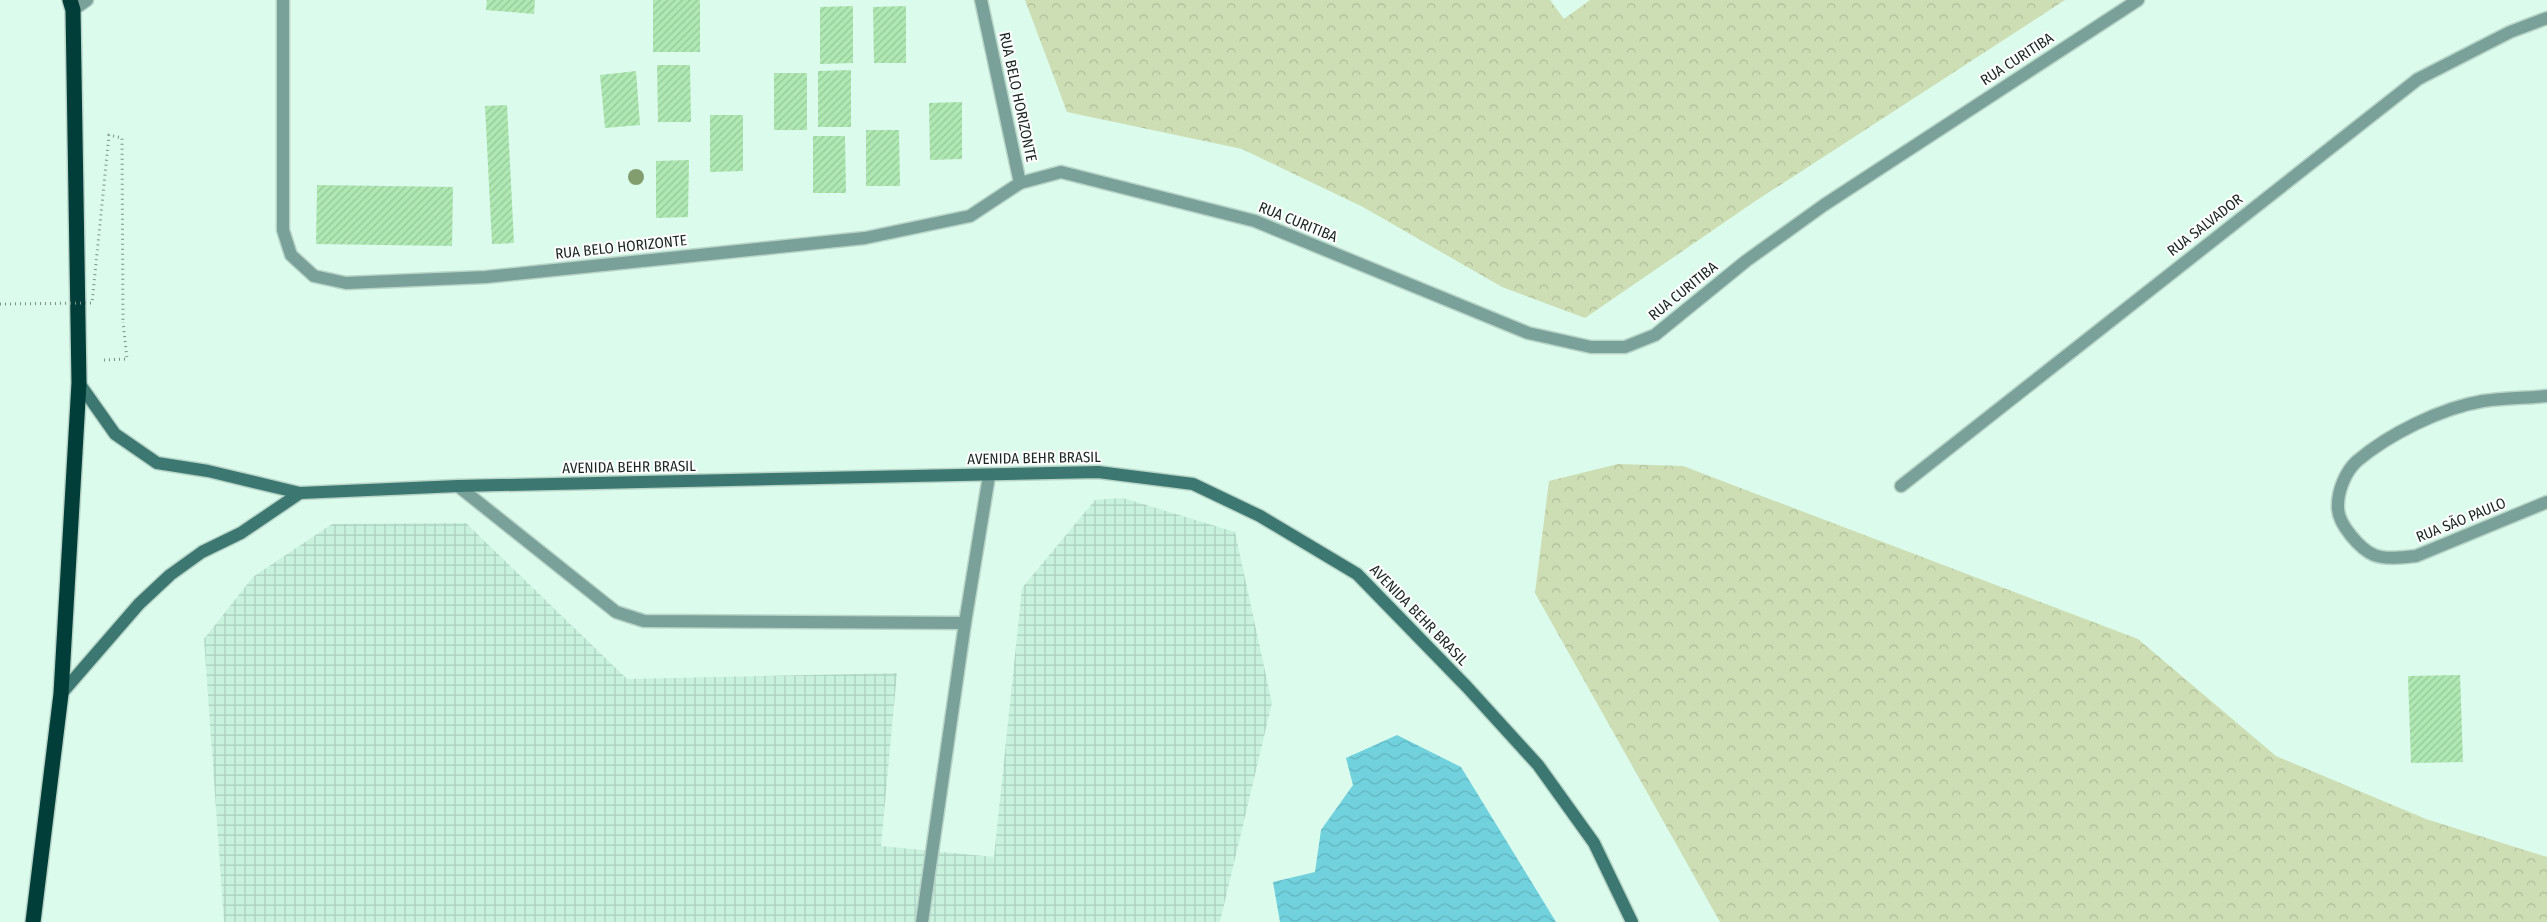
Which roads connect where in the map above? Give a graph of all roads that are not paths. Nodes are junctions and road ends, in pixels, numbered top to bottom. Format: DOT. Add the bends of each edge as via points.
graph roads {
  1 [pos="87,0"];
  2 [pos="283,0"];
  3 [pos="982,0"];
  4 [pos="2138,0"];
  5 [pos="71,5"];
  6 [pos="2547,18"];
  7 [pos="1020,184"];
  8 [pos="79,383"];
  9 [pos="2547,396"];
  10 [pos="989,476"];
  11 [pos="458,486"];
  12 [pos="1901,486"];
  13 [pos="300,493"];
  14 [pos="2547,502"];
  15 [pos="964,623"];
  16 [pos="61,694"];
  17 [pos="33,922"];
  18 [pos="922,922"];
  19 [pos="1632,922"];
  1 -- 5 [label="street"];
  2 -- 7 [label="street, RUA BELO HORIZONTE" via="283,230 291,255 314,276 346,283 486,277 865,238 970,216"];
  3 -- 7 [label="street, RUA BELO HORIZONTE"];
  4 -- 7 [label="street, RUA CURITIBA" via="1824,205 1746,260 1655,335 1625,347 1591,346 1528,333 1255,221 1061,172"];
  5 -- 8 [label="highway"];
  6 -- 12 [label="street, RUA SALVADOR" via="2510,32 2418,79"];
  8 -- 13 [label="street, AVENIDA BEHR BRASIL" via="115,434 157,463 208,471"];
  8 -- 16 [label="highway"];
  9 -- 14 [label="street, RUA SÃO PAULO" via="2483,401 2454,408 2384,441 2356,463 2343,480 2338,510 2352,539 2374,555 2395,558 2416,556"];
  10 -- 11 [label="street, AVENIDA BEHR BRASIL"];
  10 -- 15 [label="street"];
  10 -- 19 [label="street, AVENIDA BEHR BRASIL" via="1098,472 1193,484 1260,516 1357,574 1538,765 1594,844"];
  11 -- 13 [label="street, AVENIDA BEHR BRASIL"];
  11 -- 15 [label="street" via="616,612 644,621"];
  13 -- 16 [label="street" via="170,575 139,604"];
  15 -- 18 [label="street"];
  16 -- 17 [label="highway"];
}
